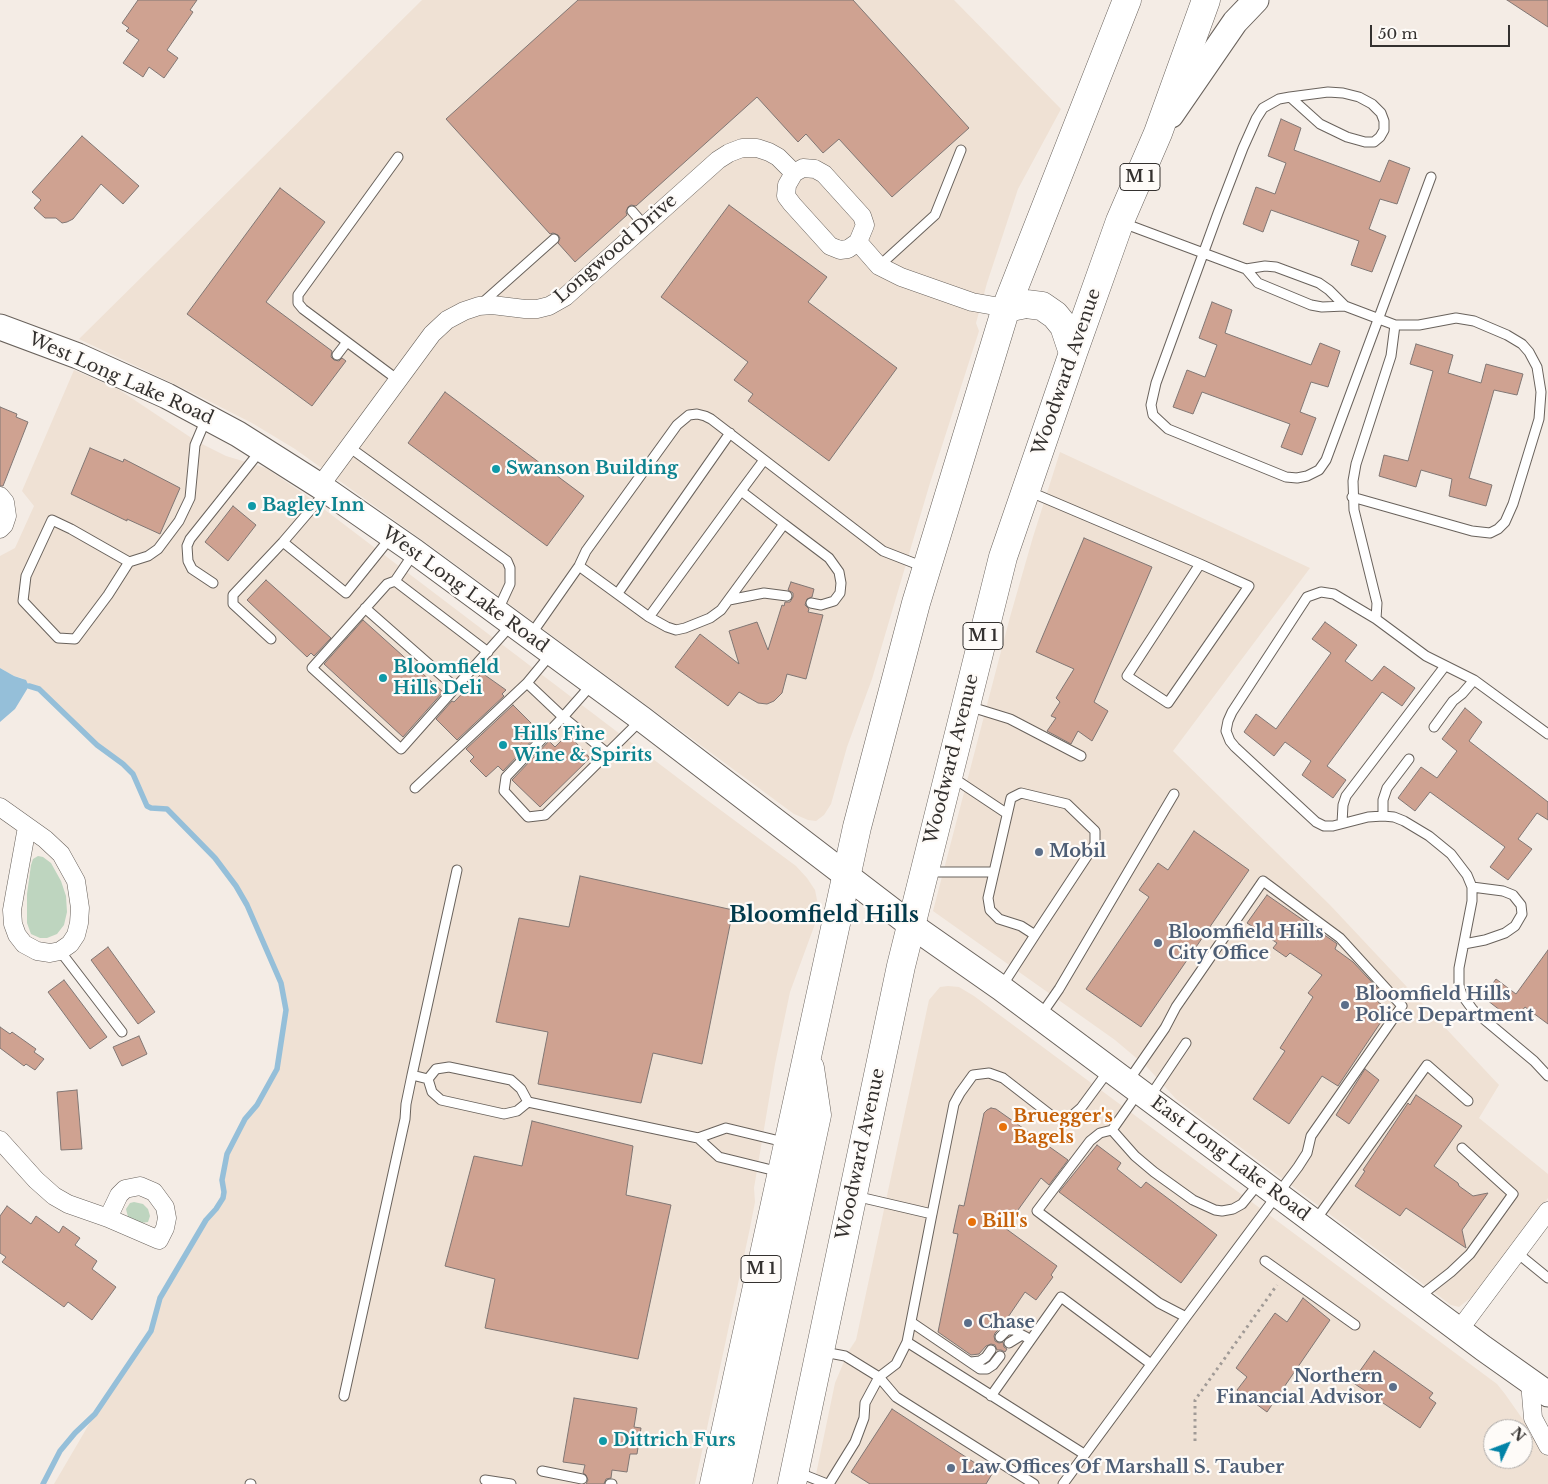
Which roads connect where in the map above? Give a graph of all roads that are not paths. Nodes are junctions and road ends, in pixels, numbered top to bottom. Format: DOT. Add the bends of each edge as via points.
graph roads {
  1 [pos="1128,0"];
  2 [pos="1206,0"];
  3 [pos="1256,0"];
  4 [pos="1290,97"];
  5 [pos="1158,133"];
  6 [pos="961,150"];
  7 [pos="398,157"];
  8 [pos="794,173"];
  9 [pos="1431,177"];
  10 [pos="632,211"];
  11 [pos="1120,222"];
  12 [pos="645,226"];
  13 [pos="554,239"];
  14 [pos="858,242"];
  15 [pos="1203,253"];
  16 [pos="879,266"];
  17 [pos="1246,269"];
  18 [pos="479,306"];
  19 [pos="1345,306"];
  20 [pos="1006,308"];
  21 [pos="1379,318"];
  22 [pos="1395,325"];
  23 [pos="0,327"];
  24 [pos="347,342"];
  25 [pos="1073,353"];
  26 [pos="337,355"];
  27 [pos="398,380"];
  28 [pos="206,416"];
  29 [pos="730,433"];
  30 [pos="349,447"];
  31 [pos="262,448"];
  32 [pos="764,460"];
  33 [pos="324,488"];
  34 [pos="1026,490"];
  35 [pos="741,491"];
  36 [pos="0,496"];
  37 [pos="1352,497"];
  38 [pos="784,524"];
  39 [pos="0,529"];
  40 [pos="392,536"];
  41 [pos="283,542"];
  42 [pos="415,552"];
  43 [pos="129,562"];
  44 [pos="1200,564"];
  45 [pos="580,566"];
  46 [pos="927,568"];
  47 [pos="395,581"];
  48 [pos="213,583"];
  49 [pos="618,593"];
  50 [pos="787,596"];
  51 [pos="729,600"];
  52 [pos="811,603"];
  53 [pos="365,608"];
  54 [pos="649,617"];
  55 [pos="1376,619"];
  56 [pos="512,624"];
  57 [pos="271,639"];
  58 [pos="488,652"];
  59 [pos="552,653"];
  60 [pos="1445,666"];
  61 [pos="1474,680"];
  62 [pos="526,683"];
  63 [pos="593,683"];
  64 [pos="456,688"];
  65 [pos="965,705"];
  66 [pos="563,717"];
  67 [pos="642,719"];
  68 [pos="1434,727"];
  69 [pos="1548,734"];
  70 [pos="607,753"];
  71 [pos="1081,756"];
  72 [pos="1409,759"];
  73 [pos="947,774"];
  74 [pos="415,788"];
  75 [pos="1174,794"];
  76 [pos="0,807"];
  77 [pos="1006,813"];
  78 [pos="1383,816"];
  79 [pos="1342,823"];
  80 [pos="27,827"];
  81 [pos="457,870"];
  82 [pos="924,872"];
  83 [pos="994,872"];
  84 [pos="846,875"];
  85 [pos="1472,887"];
  86 [pos="911,925"];
  87 [pos="1035,935"];
  88 [pos="1464,944"];
  89 [pos="60,951"];
  90 [pos="1001,988"];
  91 [pos="1039,1017"];
  92 [pos="122,1032"];
  93 [pos="1186,1043"];
  94 [pos="808,1054"];
  95 [pos="412,1075"];
  96 [pos="1548,1076"];
  97 [pos="428,1079"];
  98 [pos="1132,1085"];
  99 [pos="1468,1101"];
  100 [pos="528,1102"];
  101 [pos="1112,1130"];
  102 [pos="698,1138"];
  103 [pos="0,1140"];
  104 [pos="788,1143"];
  105 [pos="1462,1148"];
  106 [pos="782,1172"];
  107 [pos="1269,1188"];
  108 [pos="852,1196"];
  109 [pos="1548,1211"];
  110 [pos="932,1214"];
  111 [pos="108,1218"];
  112 [pos="1315,1222"];
  113 [pos="1516,1252"];
  114 [pos="1265,1262"];
  115 [pos="1548,1278"];
  116 [pos="1417,1298"];
  117 [pos="1186,1317"];
  118 [pos="911,1322"];
  119 [pos="1355,1325"];
  120 [pos="1458,1330"];
  121 [pos="1022,1335"];
  122 [pos="1000,1337"];
  123 [pos="1030,1339"];
  124 [pos="907,1342"];
  125 [pos="1009,1343"];
  126 [pos="991,1350"];
  127 [pos="819,1351"];
  128 [pos="1000,1356"];
  129 [pos="971,1362"];
  130 [pos="1151,1364"];
  131 [pos="879,1377"];
  132 [pos="1539,1388"];
  133 [pos="344,1396"];
  134 [pos="991,1396"];
  135 [pos="1548,1446"];
  136 [pos="1084,1454"];
  137 [pos="542,1471"];
  138 [pos="794,1478"];
  139 [pos="582,1479"];
  140 [pos="485,1480"];
  141 [pos="511,1484"];
  142 [pos="714,1484"];
  143 [pos="738,1484"];
  144 [pos="828,1484"];
  145 [pos="1034,1484"];
  146 [pos="1063,1484"];
  1 -- 20 [label="main road, M 1"];
  2 -- 5 [label="main road, Woodward Avenue / M 1"];
  3 -- 5 [label="main road" via="1218,44"];
  4 -- 4 [label="lane" via="1328,92 1358,97 1372,104 1380,113 1384,130 1374,142 1347,137 1320,124"];
  4 -- 15 [label="lane" via="1268,104 1256,119"];
  5 -- 11 [label="main road, Woodward Avenue / M 1"];
  6 -- 16 [label="lane" via="935,214"];
  7 -- 24 [label="lane" via="298,295 298,303 303,310"];
  8 -- 12 [label="street, Longwood Drive" via="769,152 742,148 718,160"];
  8 -- 14 [label="street" via="803,168 815,168 824,174 862,216 865,225"];
  8 -- 14 [label="street" via="786,185 786,196 830,246 848,249"];
  9 -- 21 [label="lane"];
  10 -- 12 [label="lane"];
  11 -- 15 [label="lane"];
  11 -- 25 [label="main road, Woodward Avenue / M 1"];
  12 -- 18 [label="street, Longwood Drive" via="580,286 549,306 531,310"];
  13 -- 18 [label="lane"];
  14 -- 16 [label="street"];
  15 -- 17 [label="lane"];
  15 -- 21 [label="lane" via="1156,383 1151,406 1154,415 1168,429 1180,435 1286,477 1307,476 1323,466"];
  16 -- 20 [label="street" via="901,278 963,299"];
  17 -- 19 [label="lane" via="1258,283 1311,305"];
  17 -- 19 [label="lane" via="1276,267 1319,284"];
  18 -- 27 [label="street, Longwood Drive" via="455,315 439,326"];
  19 -- 21 [label="lane"];
  20 -- 25 [label="main road" via="1026,304 1042,306 1064,326"];
  20 -- 46 [label="main road, M 1"];
  21 -- 22 [label="lane"];
  22 -- 37 [label="lane" via="1391,356 1356,464"];
  22 -- 37 [label="lane" via="1469,319 1517,341 1529,352 1540,375 1539,419 1510,513 1495,531 1472,531"];
  23 -- 28 [label="main road, West Long Lake Road" via="87,360"];
  24 -- 26 [label="lane"];
  24 -- 27 [label="lane"];
  25 -- 34 [label="main road, Woodward Avenue / M 1"];
  27 -- 30 [label="street, Longwood Drive"];
  28 -- 31 [label="main road, West Long Lake Road"];
  28 -- 43 [label="lane" via="195,445 190,498 185,510 158,549"];
  29 -- 32 [label="lane"];
  29 -- 45 [label="lane" via="705,416 689,415 683,419 586,550"];
  29 -- 49 [label="lane"];
  30 -- 33 [label="street, Longwood Drive"];
  30 -- 56 [label="lane" via="507,561 511,574"];
  31 -- 33 [label="main road, West Long Lake Road"];
  31 -- 48 [label="lane" via="187,546 192,569"];
  32 -- 35 [label="lane"];
  32 -- 46 [label="lane" via="884,551"];
  33 -- 40 [label="main road, West Long Lake Road"];
  33 -- 41 [label="lane"];
  34 -- 44 [label="lane"];
  34 -- 65 [label="main road, Woodward Avenue / M 1" via="1003,557"];
  35 -- 38 [label="lane"];
  35 -- 54 [label="lane"];
  36 -- 39 [label="street" via="5,502 7,516"];
  37 -- 55 [label="lane" via="1377,604"];
  38 -- 51 [label="lane"];
  38 -- 52 [label="lane" via="829,558 839,572 842,583 834,601 822,605"];
  40 -- 41 [label="lane" via="346,593"];
  40 -- 42 [label="main road, West Long Lake Road"];
  41 -- 57 [label="lane" via="233,595 233,604"];
  42 -- 47 [label="lane"];
  42 -- 56 [label="main road, West Long Lake Road"];
  43 -- 43 [label="lane" via="75,639 58,638 24,601 26,576 52,520"];
  44 -- 44 [label="lane" via="1249,586 1168,702 1127,676"];
  45 -- 49 [label="lane"];
  45 -- 56 [label="lane"];
  46 -- 84 [label="main road, M 1"];
  47 -- 53 [label="lane" via="387,584"];
  47 -- 58 [label="lane"];
  49 -- 54 [label="lane"];
  50 -- 51 [label="lane" via="764,593"];
  51 -- 54 [label="lane" via="716,614 686,628 676,630"];
  53 -- 64 [label="lane"];
  53 -- 64 [label="lane" via="312,668 402,748"];
  55 -- 60 [label="lane"];
  55 -- 79 [label="lane" via="1334,594 1321,592 1307,597 1232,712 1226,731 1230,741 1316,822 1324,826"];
  56 -- 58 [label="lane"];
  56 -- 59 [label="main road, West Long Lake Road"];
  58 -- 64 [label="lane"];
  59 -- 62 [label="lane"];
  59 -- 63 [label="main road, West Long Lake Road"];
  60 -- 61 [label="lane"];
  60 -- 79 [label="lane" via="1346,796"];
  61 -- 68 [label="lane"];
  61 -- 69 [label="lane"];
  62 -- 66 [label="lane"];
  62 -- 74 [label="lane"];
  63 -- 66 [label="lane"];
  63 -- 67 [label="main road, West Long Lake Road"];
  65 -- 71 [label="lane" via="1010,719"];
  65 -- 73 [label="main road, Woodward Avenue / M 1"];
  66 -- 70 [label="lane"];
  66 -- 70 [label="lane" via="506,777 504,791 528,817 545,815"];
  67 -- 70 [label="lane"];
  67 -- 84 [label="main road, West Long Lake Road"];
  72 -- 78 [label="lane" via="1387,788"];
  73 -- 77 [label="lane"];
  73 -- 82 [label="main road, Woodward Avenue / M 1"];
  75 -- 91 [label="lane" via="1059,989"];
  76 -- 80 [label="street"];
  77 -- 83 [label="lane"];
  77 -- 87 [label="lane" via="1011,798 1021,793 1067,804 1095,831 1095,844"];
  78 -- 79 [label="lane"];
  78 -- 85 [label="lane" via="1404,821 1443,846 1459,863"];
  80 -- 89 [label="street" via="61,854 76,881 79,923 70,944"];
  80 -- 89 [label="street" via="12,910 13,924 24,944 37,951"];
  81 -- 95 [label="lane"];
  82 -- 83 [label="lane"];
  82 -- 86 [label="main road, Woodward Avenue / M 1"];
  83 -- 87 [label="lane" via="988,898 990,910 998,919 1021,926"];
  84 -- 86 [label="main road, West Long Lake Road"];
  84 -- 94 [label="main road, M 1"];
  85 -- 88 [label="lane"];
  85 -- 88 [label="lane" via="1513,895 1521,905 1522,914 1515,926 1505,933"];
  86 -- 90 [label="main road, East Long Lake Road"];
  86 -- 108 [label="main road, Woodward Avenue / M 1"];
  87 -- 90 [label="lane"];
  88 -- 96 [label="lane" via="1458,979 1464,1000"];
  89 -- 92 [label="lane"];
  90 -- 91 [label="main road, East Long Lake Road"];
  91 -- 98 [label="main road, East Long Lake Road"];
  93 -- 98 [label="lane"];
  94 -- 104 [label="main road, M 1"];
  94 -- 143 [label="main road" via="817,1115"];
  95 -- 97 [label="lane"];
  95 -- 133 [label="lane" via="406,1119"];
  97 -- 100 [label="lane" via="436,1070 449,1066 511,1080"];
  97 -- 100 [label="lane" via="432,1092 441,1100 504,1114 517,1111"];
  98 -- 101 [label="lane"];
  98 -- 107 [label="main road, East Long Lake Road"];
  98 -- 107 [label="lane" via="1176,1007 1263,882 1340,938 1402,1006 1311,1136 1307,1153 1298,1168"];
  98 -- 110 [label="lane" via="1064,1119 1052,1116 1003,1078 989,1073 973,1075 954,1104"];
  99 -- 112 [label="lane" via="1427,1065"];
  100 -- 102 [label="lane"];
  101 -- 107 [label="lane" via="1154,1172 1207,1208 1222,1211 1242,1204"];
  101 -- 117 [label="lane" via="1100,1133 1090,1141 1037,1211 1160,1303"];
  102 -- 104 [label="lane" via="726,1128"];
  102 -- 106 [label="lane" via="719,1157"];
  103 -- 111 [label="street" via="54,1196"];
  104 -- 106 [label="main road, M 1"];
  105 -- 116 [label="lane" via="1513,1194 1470,1254"];
  106 -- 142 [label="main road, M 1"];
  107 -- 112 [label="main road, East Long Lake Road"];
  107 -- 117 [label="lane"];
  108 -- 110 [label="lane"];
  108 -- 127 [label="main road, Woodward Avenue / M 1"];
  109 -- 113 [label="street"];
  110 -- 118 [label="lane"];
  112 -- 116 [label="main road, East Long Lake Road"];
  113 -- 115 [label="lane"];
  113 -- 120 [label="street"];
  114 -- 119 [label="lane"];
  116 -- 120 [label="main road, East Long Lake Road"];
  117 -- 130 [label="lane"];
  118 -- 124 [label="lane"];
  118 -- 129 [label="lane"];
  120 -- 132 [label="main road, East Long Lake Road"];
  121 -- 122 [label="lane" via="1007,1330"];
  121 -- 123 [label="lane"];
  121 -- 125 [label="lane"];
  123 -- 130 [label="lane" via="1061,1297"];
  123 -- 134 [label="lane"];
  124 -- 131 [label="lane" via="896,1364"];
  124 -- 134 [label="lane"];
  126 -- 129 [label="lane" via="980,1361"];
  127 -- 131 [label="lane" via="845,1356"];
  127 -- 138 [label="main road, Woodward Avenue / M 1"];
  128 -- 129 [label="lane" via="986,1369"];
  130 -- 136 [label="lane"];
  131 -- 144 [label="lane" via="865,1403 864,1418 855,1442"];
  131 -- 145 [label="lane" via="896,1397"];
  132 -- 135 [label="street" via="1533,1418"];
  134 -- 136 [label="lane"];
  136 -- 146 [label="lane"];
  137 -- 139 [label="lane"];
  138 -- 144 [label="lane"];
  140 -- 141 [label="lane"];
}
